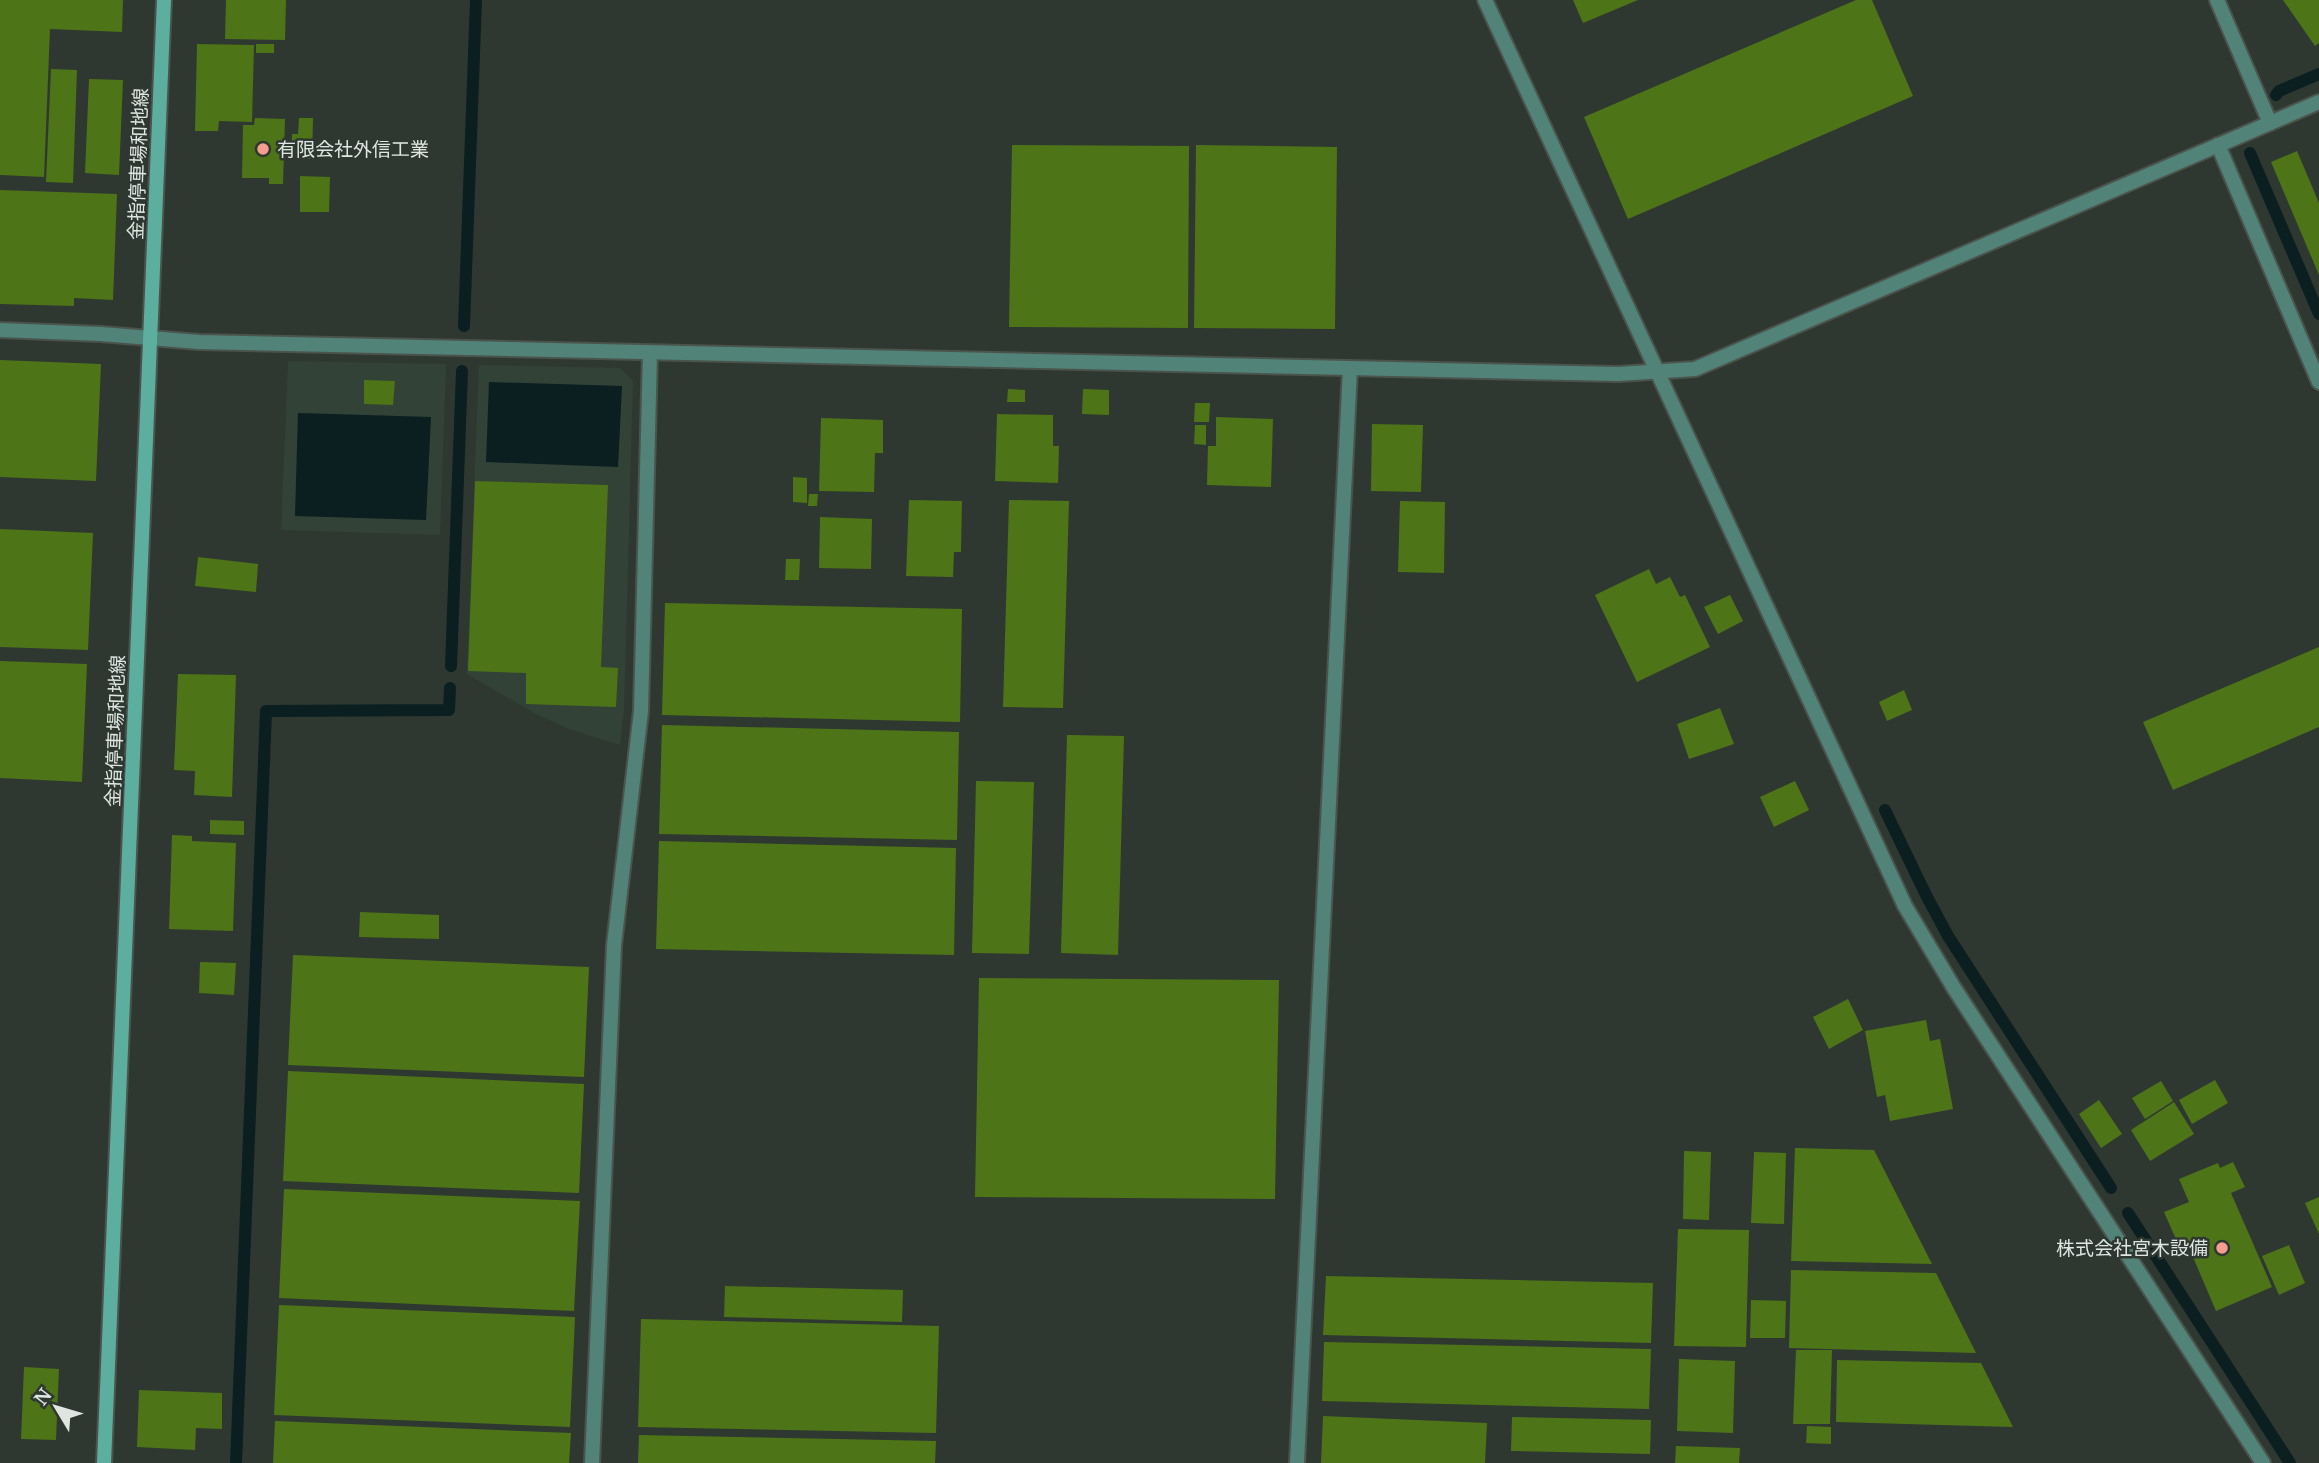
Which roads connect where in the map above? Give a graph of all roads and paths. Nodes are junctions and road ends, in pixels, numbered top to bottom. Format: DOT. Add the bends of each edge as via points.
graph roads {
  1 [pos="164,0"];
  2 [pos="1485,0"];
  3 [pos="2217,0"];
  4 [pos="2319,102"];
  5 [pos="2270,123"];
  6 [pos="2218,145"];
  7 [pos="0,330"];
  8 [pos="150,338"];
  9 [pos="650,353"];
  10 [pos="1350,368"];
  11 [pos="1657,371"];
  12 [pos="2319,382"];
  13 [pos="104,1463"];
  14 [pos="592,1463"];
  15 [pos="1297,1463"];
  16 [pos="2263,1463"];
  1 -- 8 [label="main road, 金指停車場和地線"];
  2 -- 11 [label="street"];
  3 -- 5 [label="street"];
  4 -- 5 [label="street"];
  5 -- 6 [label="street"];
  6 -- 11 [label="street" via="1695,369"];
  6 -- 12 [label="street"];
  7 -- 8 [label="street"];
  8 -- 9 [label="street"];
  8 -- 13 [label="main road, 金指停車場和地線"];
  9 -- 10 [label="street"];
  9 -- 14 [label="street" via="641,711 614,946"];
  10 -- 11 [label="street"];
  10 -- 15 [label="street"];
  11 -- 16 [label="street" via="1911,916"];
}
